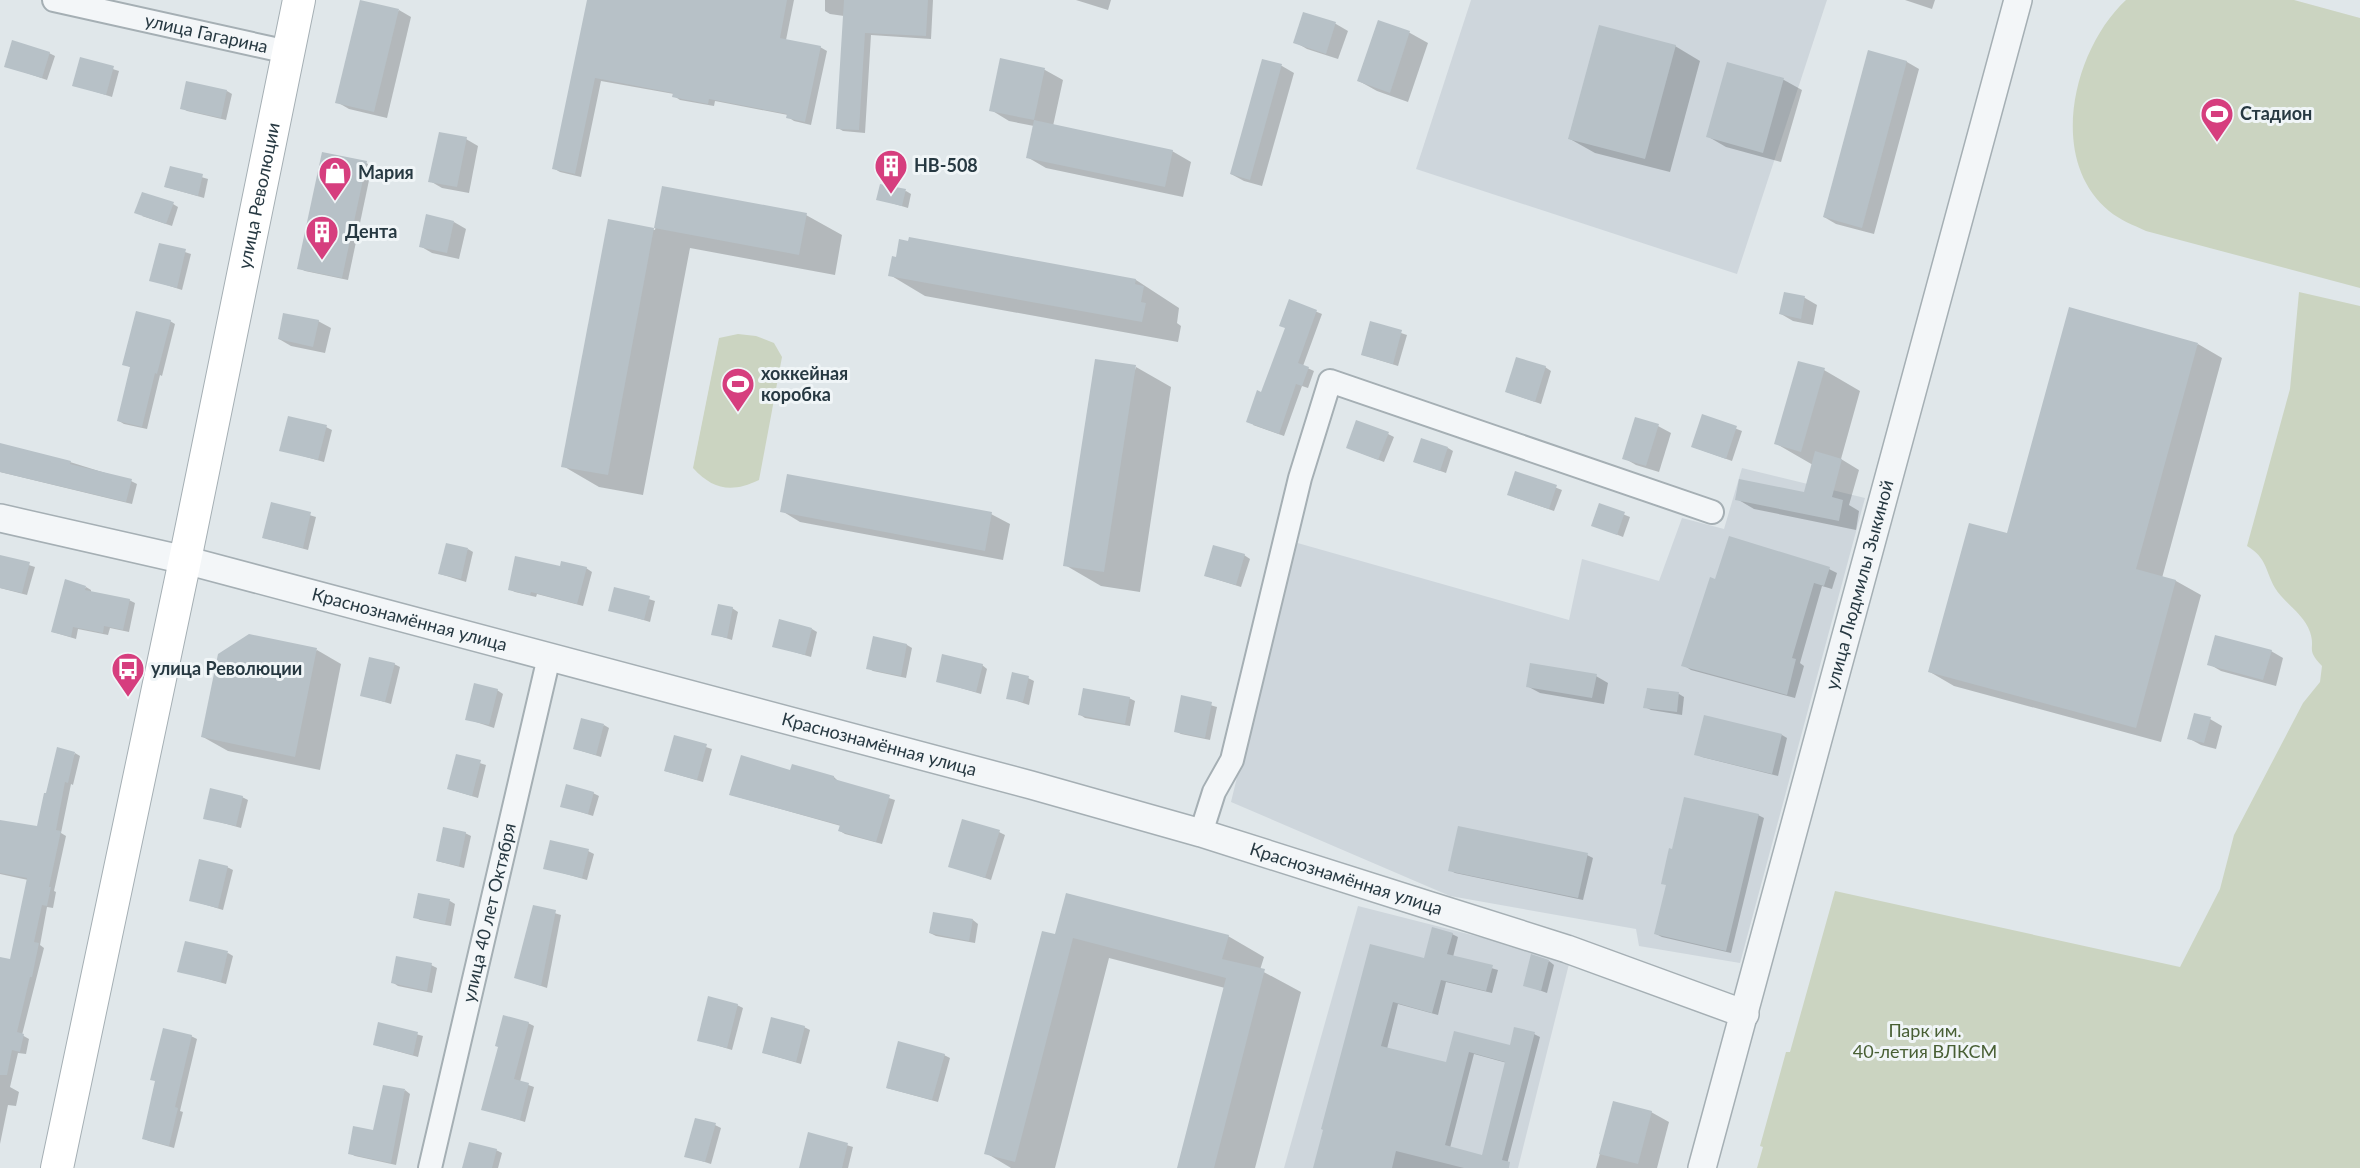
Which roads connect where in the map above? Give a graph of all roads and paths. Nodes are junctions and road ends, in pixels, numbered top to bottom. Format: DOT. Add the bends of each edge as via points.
graph roads {
  1 [pos="54,0"];
  2 [pos="299,0"];
  3 [pos="2018,0"];
  4 [pos="288,52"];
  5 [pos="1712,512"];
  6 [pos="0,518"];
  7 [pos="185,560"];
  8 [pos="549,657"];
  9 [pos="1201,833"];
  10 [pos="1745,1014"];
  11 [pos="57,1168"];
  12 [pos="430,1168"];
  13 [pos="1702,1168"];
  1 -- 4 [label="street, улица Гагарина"];
  2 -- 4 [label="main road, улица Революции"];
  3 -- 10 [label="street, улица Людмилы Зыкиной"];
  4 -- 7 [label="main road, улица Революции"];
  5 -- 9 [label="street" via="1330,381 1300,478 1232,760 1214,792"];
  6 -- 7 [label="street, Краснознамённая улица"];
  7 -- 8 [label="street, Краснознамённая улица"];
  7 -- 11 [label="main road, улица Революции"];
  8 -- 9 [label="street, Краснознамённая улица"];
  8 -- 12 [label="street, улица 40 лет Октября"];
  9 -- 10 [label="street, Краснознамённая улица" via="1567,949"];
  10 -- 13 [label="street, улица Людмилы Зыкиной"];
}
